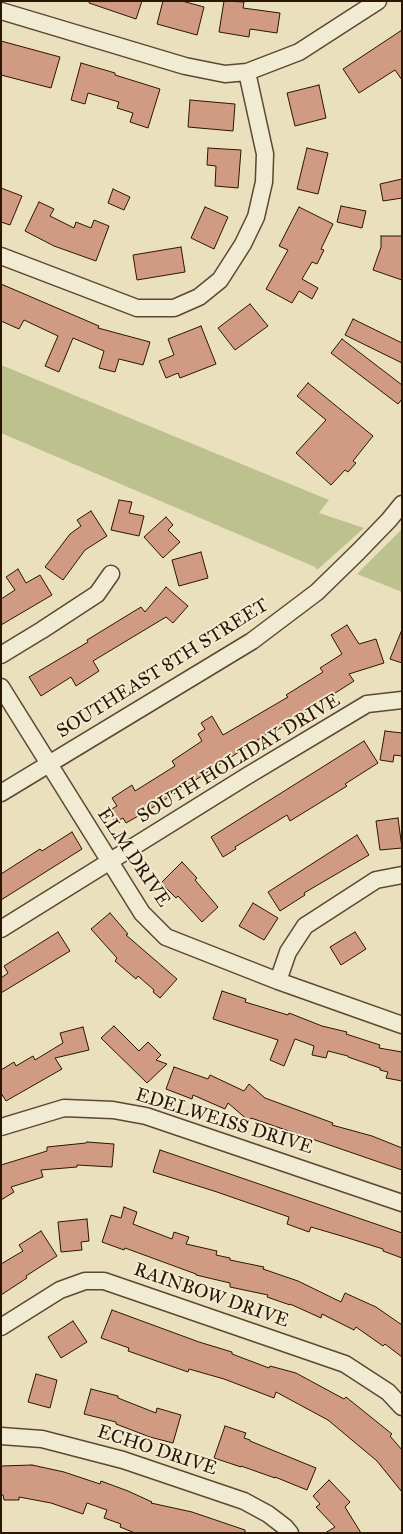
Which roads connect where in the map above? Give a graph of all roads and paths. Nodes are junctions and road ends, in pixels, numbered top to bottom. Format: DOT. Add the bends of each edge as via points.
graph roads {
  1 [pos="378,1"];
  2 [pos="1,12"];
  3 [pos="247,72"];
  4 [pos="1,256"];
  5 [pos="402,504"];
  6 [pos="111,574"];
  7 [pos="1,655"];
  8 [pos="1,687"];
  9 [pos="402,700"];
  10 [pos="49,764"];
  11 [pos="1,793"];
  12 [pos="110,862"];
  13 [pos="402,875"];
  14 [pos="1,929"];
  15 [pos="278,981"];
  16 [pos="402,1025"];
  17 [pos="1,1127"];
  18 [pos="402,1203"];
  19 [pos="1,1327"];
  20 [pos="402,1407"];
  21 [pos="1,1436"];
  22 [pos="290,1533"];
  1 -- 3 [label="street" via="299,52"];
  2 -- 3 [label="street" via="185,66 224,74"];
  3 -- 4 [label="street" via="265,154 264,182 256,216 244,244 220,280 199,297 174,308 137,308"];
  5 -- 10 [label="street, SOUTHEAST 8TH STREET" via="317,592 252,642"];
  6 -- 7 [label="street" via="97,594"];
  8 -- 10 [label="street, ELM DRIVE"];
  9 -- 12 [label="street, SOUTH HOLIDAY DRIVE" via="367,704"];
  10 -- 11 [label="street, SOUTHEAST 8TH STREET"];
  10 -- 12 [label="street, ELM DRIVE"];
  12 -- 14 [label="street, SOUTH HOLIDAY DRIVE"];
  12 -- 15 [label="street, ELM DRIVE" via="142,913 166,937"];
  13 -- 15 [label="street" via="376,880 305,926 288,952"];
  15 -- 16 [label="street, ELM DRIVE"];
  17 -- 18 [label="street, EDELWEISS DRIVE" via="64,1108 113,1110 146,1116"];
  19 -- 20 [label="street, RAINBOW DRIVE" via="60,1290 85,1281 104,1281 345,1364 388,1392"];
  21 -- 22 [label="street, ECHO DRIVE" via="42,1439 132,1463 244,1500 268,1514"];
}
